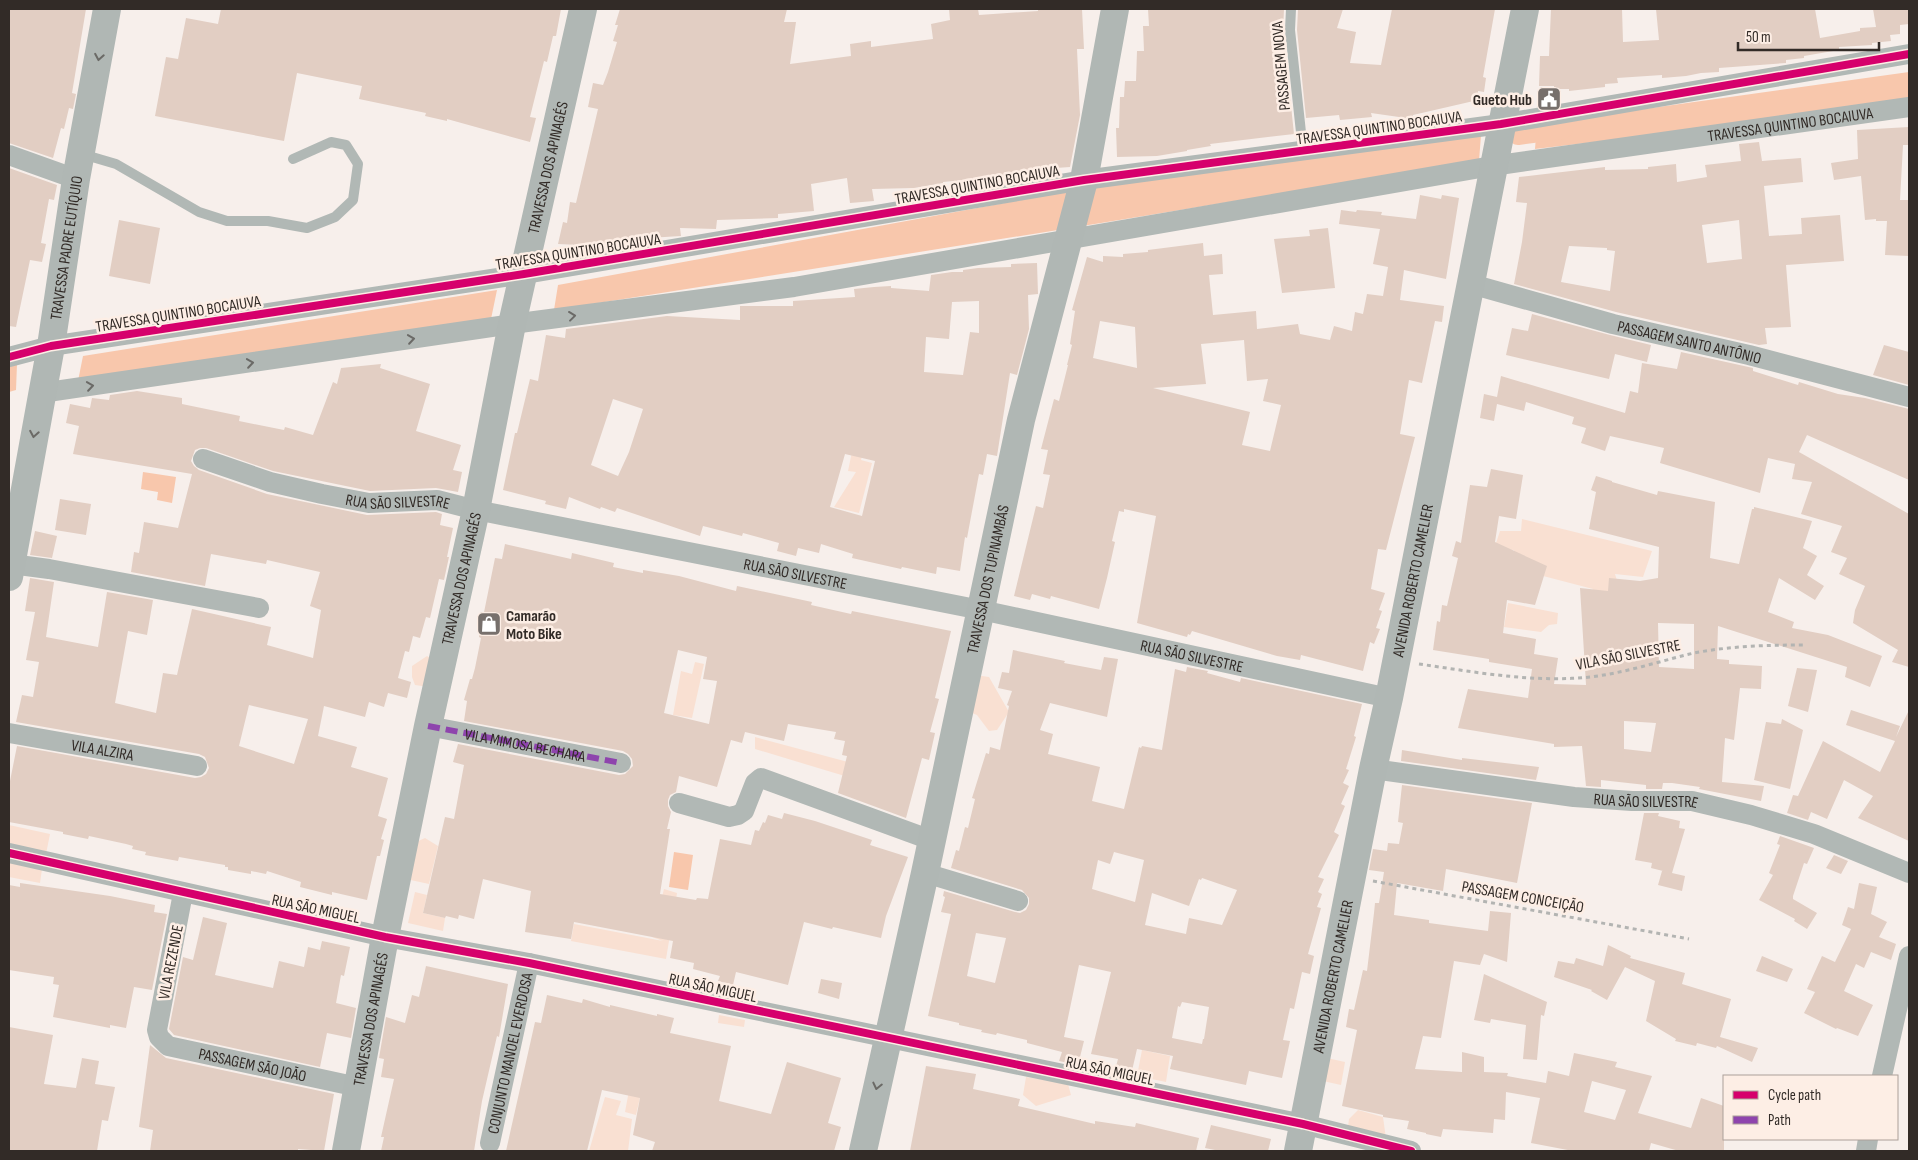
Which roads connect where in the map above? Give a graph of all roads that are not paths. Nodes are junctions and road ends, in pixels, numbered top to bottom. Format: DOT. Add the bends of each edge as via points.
graph roads {
  1 [pos="107,9"];
  2 [pos="583,9"];
  3 [pos="1115,9"];
  4 [pos="1291,9"];
  5 [pos="1524,9"];
  6 [pos="1909,54"];
  7 [pos="1909,107"];
  8 [pos="1501,124"];
  9 [pos="1303,151"];
  10 [pos="9,155"];
  11 [pos="293,159"];
  12 [pos="1492,166"];
  13 [pos="79,167"];
  14 [pos="1084,180"];
  15 [pos="1069,240"];
  16 [pos="524,274"];
  17 [pos="1471,284"];
  18 [pos="512,324"];
  19 [pos="51,346"];
  20 [pos="9,356"];
  21 [pos="41,393"];
  22 [pos="1909,397"];
  23 [pos="203,459"];
  24 [pos="476,510"];
  25 [pos="10,570"];
  26 [pos="259,608"];
  27 [pos="981,610"];
  28 [pos="1390,698"];
  29 [pos="428,726"];
  30 [pos="9,733"];
  31 [pos="621,763"];
  32 [pos="197,766"];
  33 [pos="1373,769"];
  34 [pos="679,802"];
  35 [pos="931,840"];
  36 [pos="9,854"];
  37 [pos="925,873"];
  38 [pos="1909,873"];
  39 [pos="184,893"];
  40 [pos="1018,901"];
  41 [pos="385,937"];
  42 [pos="1909,956"];
  43 [pos="529,963"];
  44 [pos="157,1030"];
  45 [pos="888,1038"];
  46 [pos="1882,1075"];
  47 [pos="358,1087"];
  48 [pos="1303,1124"];
  49 [pos="490,1143"];
  50 [pos="346,1151"];
  51 [pos="863,1151"];
  52 [pos="1298,1151"];
  53 [pos="1411,1151"];
  1 -- 13 [label="street, TRAVESSA PADRE EUTÍQUIO, one-way"];
  2 -- 16 [label="street, TRAVESSA DOS APINAGÉS"];
  3 -- 14 [label="street, TRAVESSA DOS TUPINAMBÁS"];
  4 -- 9 [label="lane, PASSAGEM NOVA" via="1290,30"];
  5 -- 8 [label="street, AVENIDA ROBERTO CAMELIER"];
  6 -- 8 [label="street, TRAVESSA QUINTINO BOCAIUVA"];
  7 -- 12 [label="street, TRAVESSA QUINTINO BOCAIUVA"];
  8 -- 9 [label="street, TRAVESSA QUINTINO BOCAIUVA"];
  8 -- 12 [label="street, AVENIDA ROBERTO CAMELIER"];
  9 -- 14 [label="street, TRAVESSA QUINTINO BOCAIUVA"];
  10 -- 13 [label="street"];
  11 -- 13 [label="lane" via="331,142 346,144 358,164 353,200 335,217 307,228 268,221 227,221 199,212 116,164"];
  12 -- 15 [label="street, TRAVESSA QUINTINO BOCAIUVA"];
  12 -- 17 [label="street, AVENIDA ROBERTO CAMELIER"];
  13 -- 19 [label="street, TRAVESSA PADRE EUTÍQUIO"];
  14 -- 15 [label="street, TRAVESSA DOS TUPINAMBÁS"];
  14 -- 16 [label="street, TRAVESSA QUINTINO BOCAIUVA"];
  18 -- 15 [label="street, TRAVESSA QUINTINO BOCAIUVA, one-way" via="794,287"];
  15 -- 27 [label="street, TRAVESSA DOS TUPINAMBÁS" via="1021,420"];
  16 -- 18 [label="street, TRAVESSA DOS APINAGÉS"];
  16 -- 19 [label="street, TRAVESSA QUINTINO BOCAIUVA"];
  17 -- 22 [label="street, PASSAGEM SANTO ANTÔNIO" via="1613,324"];
  17 -- 28 [label="street, AVENIDA ROBERTO CAMELIER"];
  21 -- 18 [label="street, TRAVESSA QUINTINO BOCAIUVA, one-way"];
  18 -- 24 [label="street, TRAVESSA DOS APINAGÉS"];
  19 -- 20 [label="street, TRAVESSA QUINTINO BOCAIUVA"];
  19 -- 21 [label="street, TRAVESSA PADRE EUTÍQUIO"];
  21 -- 25 [label="street, TRAVESSA PADRE EUTÍQUIO, one-way"];
  23 -- 24 [label="street, RUA SÃO SILVESTRE" via="270,482 369,503 436,500"];
  24 -- 27 [label="street, RUA SÃO SILVESTRE"];
  24 -- 29 [label="street, TRAVESSA DOS APINAGÉS"];
  25 -- 26 [label="street" via="49,569"];
  27 -- 28 [label="street, RUA SÃO SILVESTRE"];
  27 -- 35 [label="street, TRAVESSA DOS TUPINAMBÁS"];
  28 -- 33 [label="street, AVENIDA ROBERTO CAMELIER"];
  29 -- 31 [label="street, VILA MIMOSA BECHARA"];
  29 -- 41 [label="street, TRAVESSA DOS APINAGÉS"];
  30 -- 32 [label="street, VILA ALZIRA"];
  33 -- 38 [label="street, RUA SÃO SILVESTRE" via="1574,797 1632,801 1692,800 1814,834"];
  33 -- 48 [label="street, AVENIDA ROBERTO CAMELIER"];
  34 -- 35 [label="street" via="729,817 738,815 744,811 761,778"];
  35 -- 37 [label="street, TRAVESSA DOS TUPINAMBÁS"];
  36 -- 39 [label="street, RUA SÃO MIGUEL"];
  37 -- 40 [label="street"];
  37 -- 45 [label="street, TRAVESSA DOS TUPINAMBÁS"];
  39 -- 41 [label="street, RUA SÃO MIGUEL"];
  39 -- 44 [label="street, VILA REZENDE"];
  41 -- 43 [label="street, RUA SÃO MIGUEL"];
  41 -- 47 [label="street, TRAVESSA DOS APINAGÉS"];
  42 -- 46 [label="street"];
  43 -- 45 [label="street, RUA SÃO MIGUEL"];
  43 -- 49 [label="street, CONJUNTO MANOEL EVERDOSA"];
  44 -- 47 [label="street, PASSAGEM SÃO JOÃO" via="168,1046"];
  45 -- 48 [label="street, RUA SÃO MIGUEL"];
  45 -- 51 [label="street, TRAVESSA DOS TUPINAMBÁS, one-way"];
  47 -- 50 [label="street, TRAVESSA DOS APINAGÉS"];
  48 -- 52 [label="street, AVENIDA ROBERTO CAMELIER"];
  48 -- 53 [label="street, RUA SÃO MIGUEL"];
}
